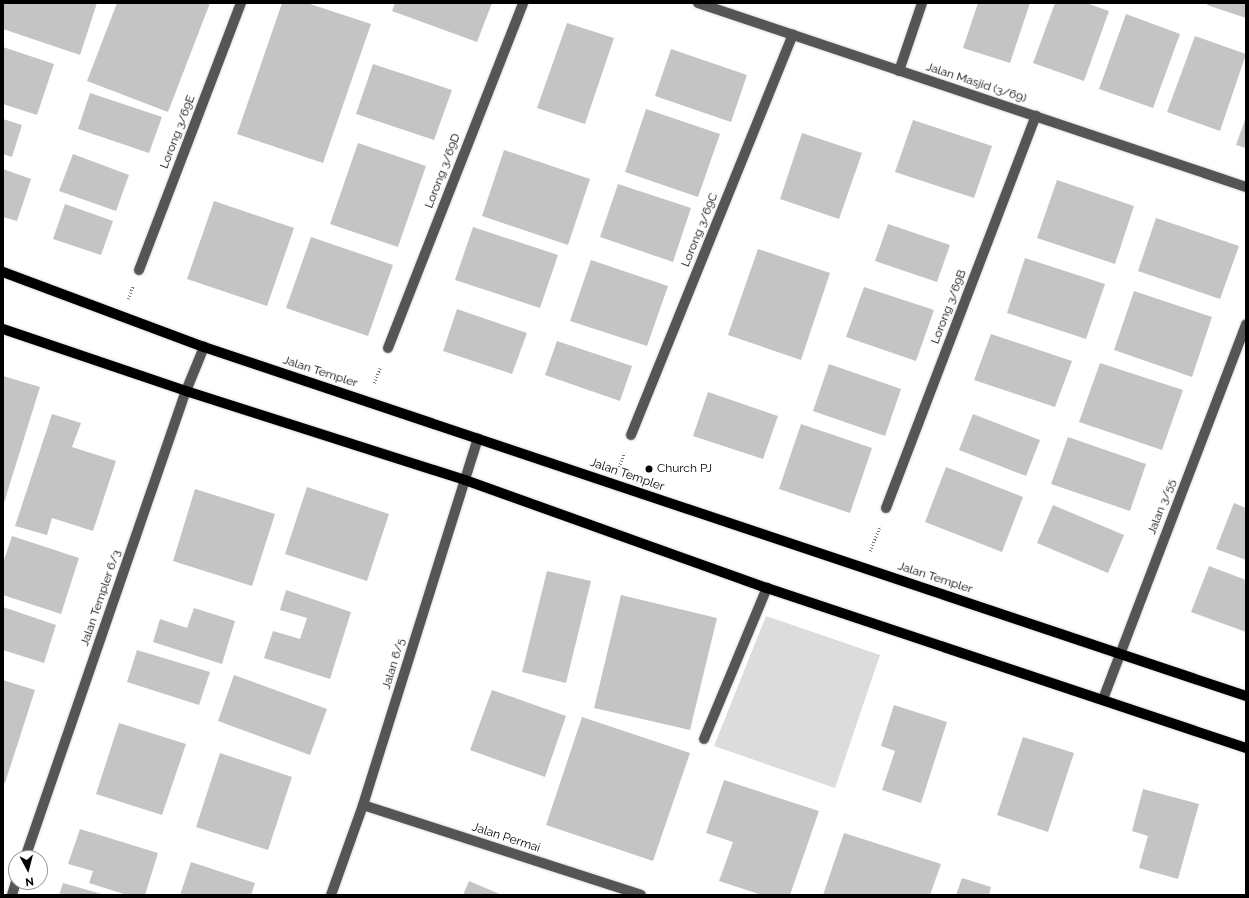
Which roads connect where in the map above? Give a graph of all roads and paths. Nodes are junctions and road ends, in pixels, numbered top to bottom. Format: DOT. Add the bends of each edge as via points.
graph roads {
  1 [pos="240,3"];
  2 [pos="522,3"];
  3 [pos="698,3"];
  4 [pos="922,3"];
  5 [pos="793,35"];
  6 [pos="899,71"];
  7 [pos="1036,116"];
  8 [pos="1246,187"];
  9 [pos="139,270"];
  10 [pos="3,272"];
  11 [pos="122,316"];
  12 [pos="1246,324"];
  13 [pos="3,328"];
  14 [pos="204,347"];
  15 [pos="388,348"];
  16 [pos="186,391"];
  17 [pos="367,401"];
  18 [pos="631,435"];
  19 [pos="478,439"];
  20 [pos="465,480"];
  21 [pos="612,484"];
  22 [pos="886,508"];
  23 [pos="863,568"];
  24 [pos="767,588"];
  25 [pos="1120,653"];
  26 [pos="1246,696"];
  27 [pos="1102,699"];
  28 [pos="704,739"];
  29 [pos="1246,748"];
  30 [pos="363,805"];
  31 [pos="27,850"];
  32 [pos="331,895"];
  33 [pos="641,895"];
  1 -- 9 [label="street, Lorong 3/69E"];
  2 -- 15 [label="street, Lorong 3/69D"];
  3 -- 5 [label="street, Jalan Masjid (3/69)"];
  4 -- 6 [label="street"];
  5 -- 6 [label="street, Jalan Masjid (3/69)"];
  5 -- 18 [label="street, Lorong 3/69C"];
  6 -- 7 [label="street, Jalan Masjid (3/69)"];
  7 -- 8 [label="street, Jalan Masjid (3/69)"];
  7 -- 22 [label="street, Lorong 3/69B"];
  9 -- 11 [label="path"];
  10 -- 11 [label="main road, Jalan Templer"];
  11 -- 14 [label="main road, Jalan Templer"];
  12 -- 25 [label="street, Jalan 3/55"];
  13 -- 16 [label="main road"];
  14 -- 16 [label="street, Jalan Templer 6/3"];
  14 -- 17 [label="main road, Jalan Templer"];
  15 -- 17 [label="path"];
  16 -- 20 [label="main road"];
  16 -- 31 [label="street, Jalan Templer 6/3"];
  17 -- 19 [label="main road, Jalan Templer"];
  18 -- 21 [label="path"];
  19 -- 20 [label="street, Jalan 6/5"];
  19 -- 21 [label="main road, Jalan Templer"];
  20 -- 24 [label="main road"];
  20 -- 30 [label="street, Jalan 6/5"];
  21 -- 23 [label="main road, Jalan Templer"];
  22 -- 23 [label="path"];
  23 -- 25 [label="main road, Jalan Templer"];
  24 -- 27 [label="main road"];
  24 -- 28 [label="street"];
  25 -- 26 [label="main road, Jalan Templer"];
  25 -- 27 [label="street, Jalan 3/55"];
  27 -- 29 [label="main road"];
  30 -- 32 [label="street, Jalan 6/5"];
  30 -- 33 [label="street, Jalan Permai"];
}
